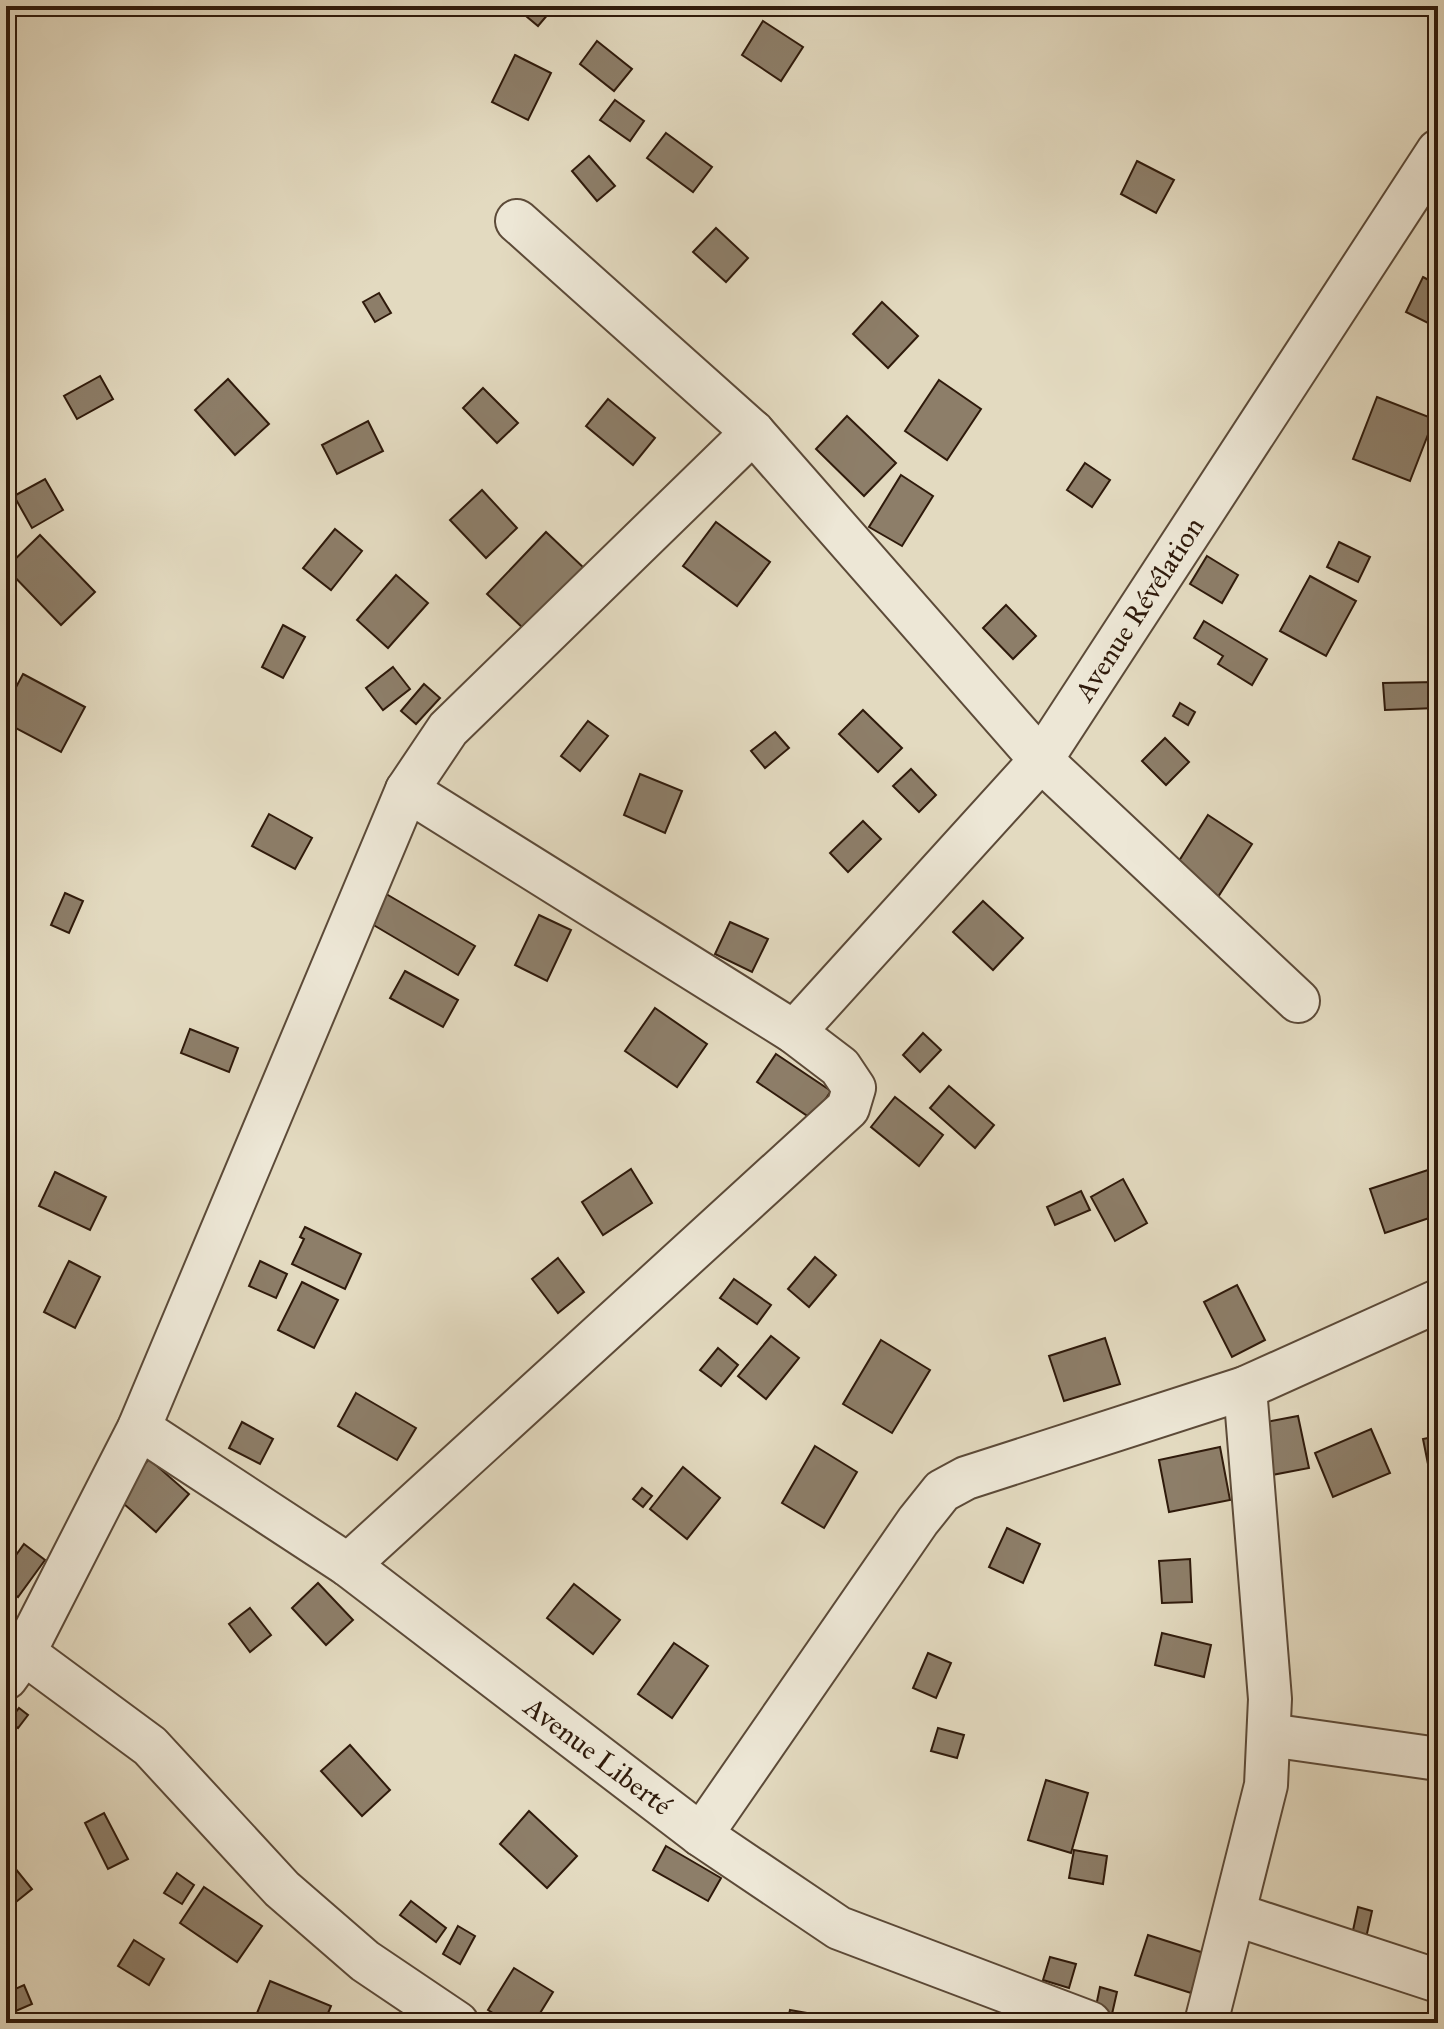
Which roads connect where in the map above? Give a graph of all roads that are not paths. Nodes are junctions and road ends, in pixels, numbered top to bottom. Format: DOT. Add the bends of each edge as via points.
graph roads {
  1 [pos="1438,151"];
  2 [pos="517,221"];
  3 [pos="753,432"];
  4 [pos="1041,760"];
  5 [pos="407,790"];
  6 [pos="1298,1001"];
  7 [pos="794,1032"];
  8 [pos="1438,1301"];
  9 [pos="1245,1388"];
  10 [pos="139,1428"];
  11 [pos="348,1565"];
  12 [pos="12,1658"];
  13 [pos="1269,1735"];
  14 [pos="1438,1759"];
  15 [pos="701,1835"];
  16 [pos="1234,1914"];
  17 [pos="1438,1981"];
  18 [pos="457,2023"];
  19 [pos="1090,2023"];
  20 [pos="1206,2023"];
  1 -- 4 [label="street, Avenue Révélation"];
  2 -- 3 [label="street"];
  3 -- 4 [label="street"];
  3 -- 5 [label="street" via="448,729"];
  4 -- 6 [label="street"];
  4 -- 7 [label="street, Avenue Révélation"];
  5 -- 7 [label="street"];
  5 -- 10 [label="street"];
  7 -- 11 [label="street" via="840,1067 854,1088 848,1108"];
  8 -- 9 [label="street"];
  9 -- 13 [label="street"];
  9 -- 15 [label="street" via="966,1478 942,1491"];
  10 -- 11 [label="street, Avenue Liberté"];
  10 -- 12 [label="street"];
  11 -- 15 [label="street, Avenue Liberté"];
  12 -- 18 [label="street" via="150,1746 282,1889 365,1961"];
  13 -- 14 [label="street"];
  13 -- 16 [label="street" via="1266,1785"];
  15 -- 19 [label="street, Avenue Liberté" via="839,1928"];
  16 -- 17 [label="street"];
  16 -- 20 [label="street"];
}
